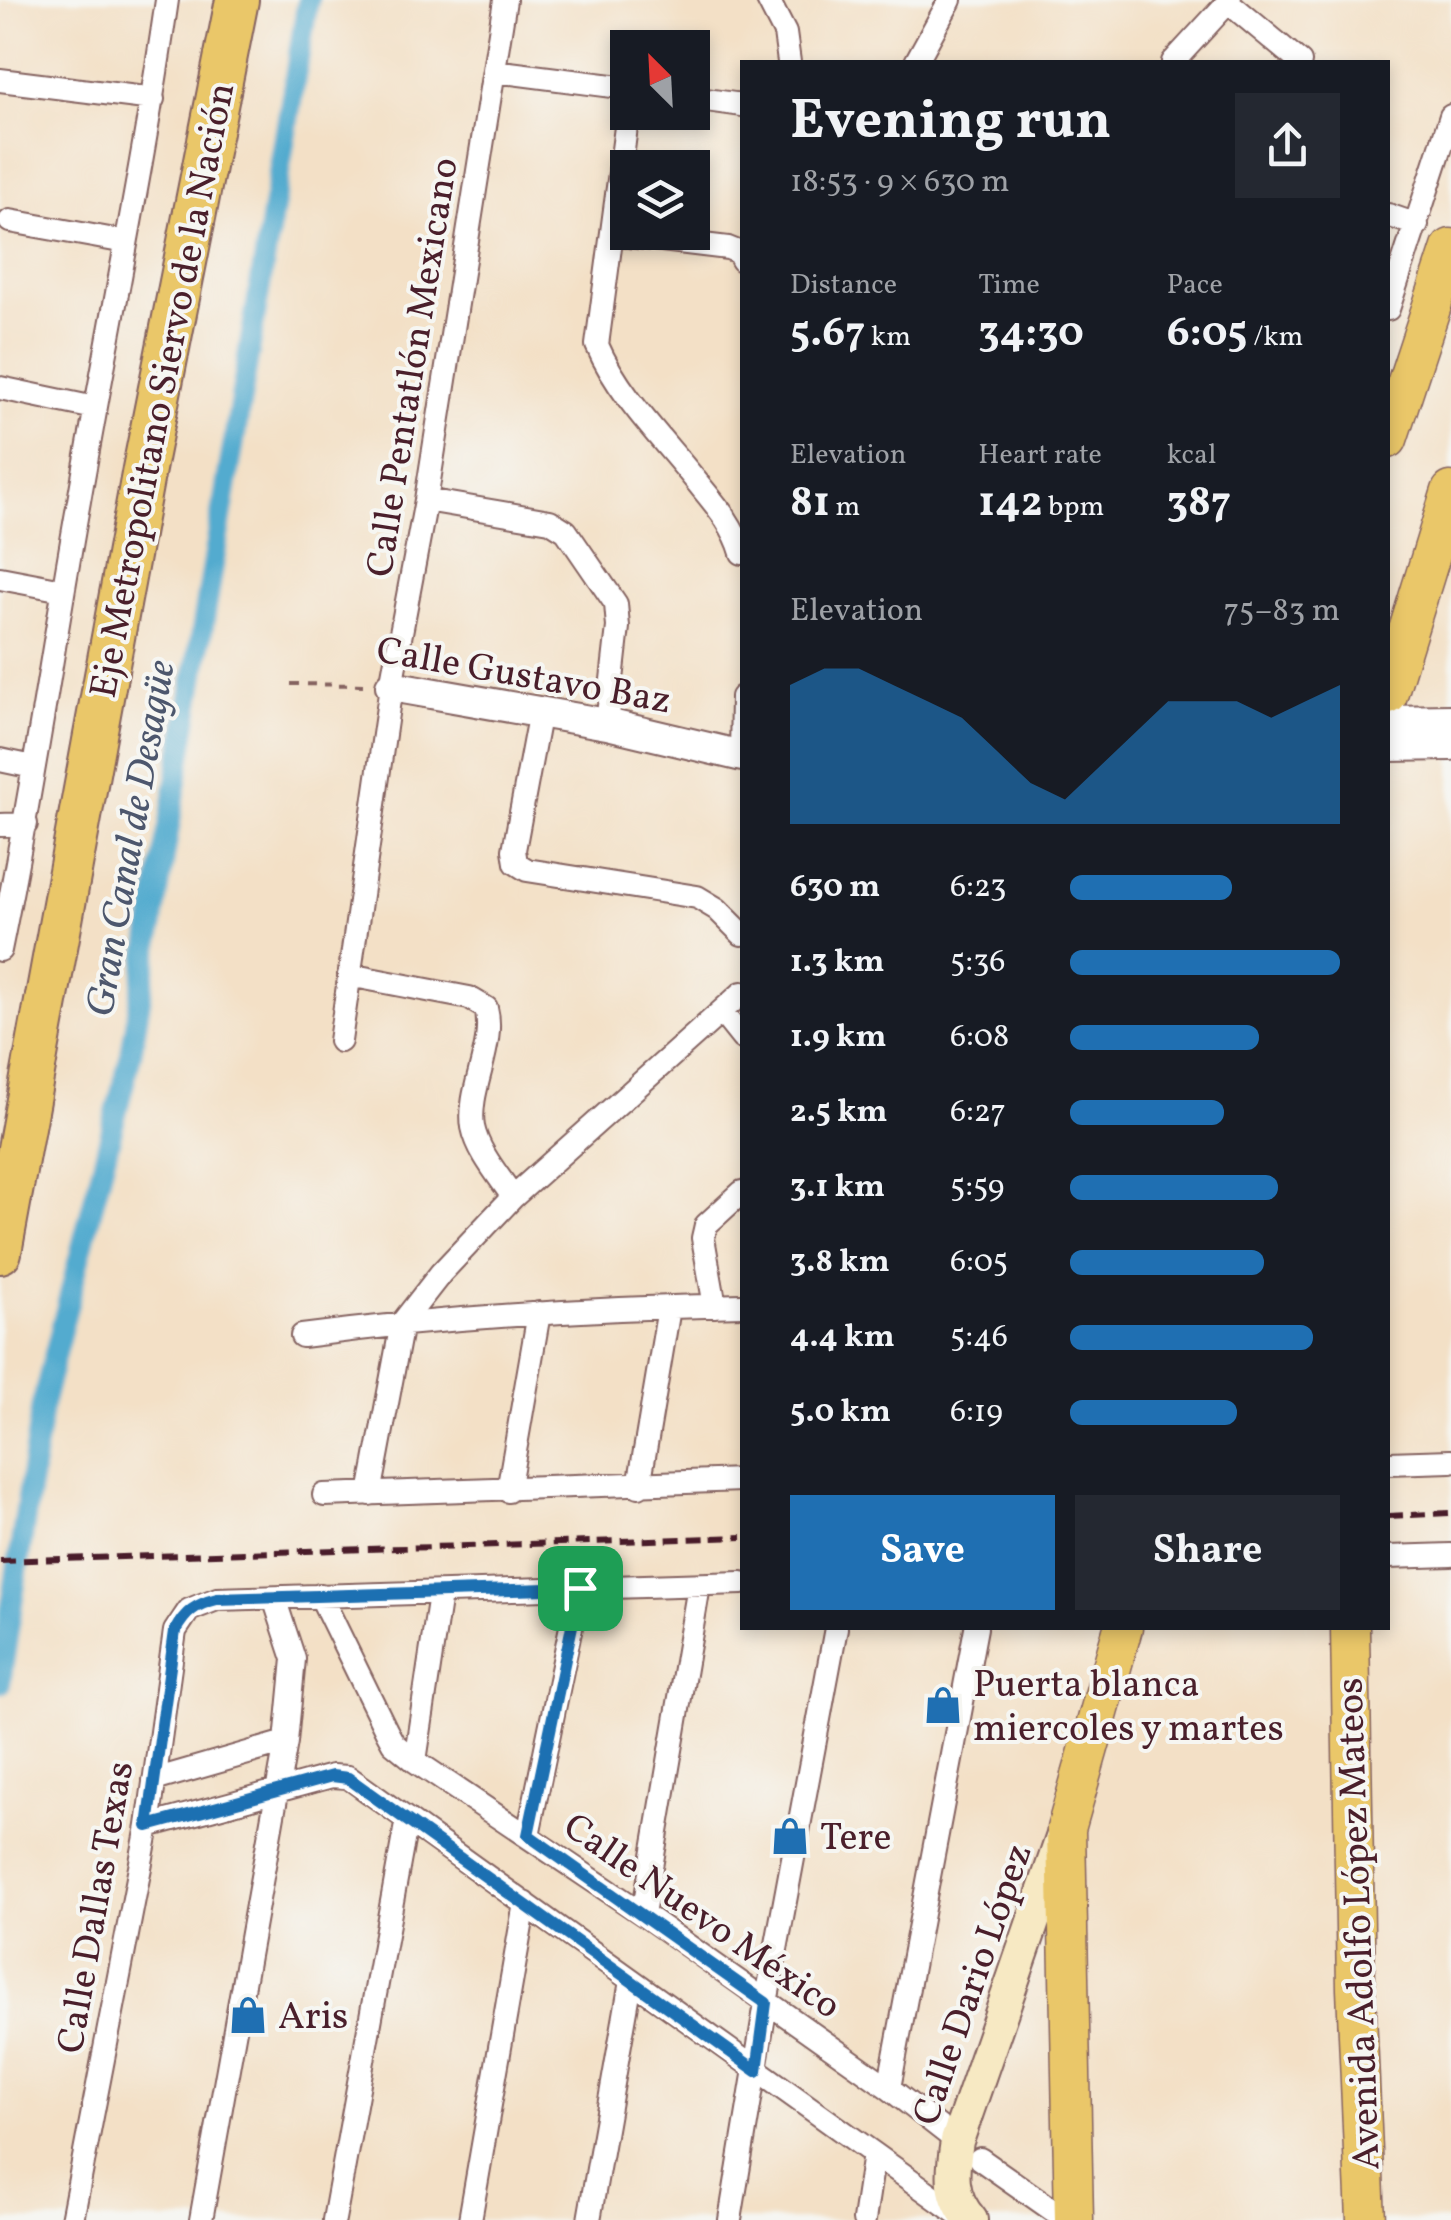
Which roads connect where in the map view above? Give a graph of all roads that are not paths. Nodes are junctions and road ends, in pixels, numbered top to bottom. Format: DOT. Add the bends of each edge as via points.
graph roads {
  1 [pos="167,0"];
  2 [pos="214,0"];
  3 [pos="237,0"];
  4 [pos="505,0"];
  5 [pos="768,0"];
  6 [pos="950,0"];
  7 [pos="1229,1"];
  8 [pos="789,60"];
  9 [pos="917,60"];
  10 [pos="1175,60"];
  11 [pos="1298,60"];
  12 [pos="496,71"];
  13 [pos="0,80"];
  14 [pos="610,86"];
  15 [pos="153,100"];
  16 [pos="710,101"];
  17 [pos="740,106"];
  18 [pos="1451,116"];
  19 [pos="1390,217"];
  20 [pos="10,220"];
  21 [pos="1417,225"];
  22 [pos="126,242"];
  23 [pos="710,246"];
  24 [pos="1451,248"];
  25 [pos="610,249"];
  26 [pos="740,256"];
  27 [pos="1390,303"];
  28 [pos="1396,374"];
  29 [pos="0,388"];
  30 [pos="95,408"];
  31 [pos="1390,423"];
  32 [pos="1451,491"];
  33 [pos="426,500"];
  34 [pos="740,547"];
  35 [pos="0,578"];
  36 [pos="63,590"];
  37 [pos="392,686"];
  38 [pos="1390,689"];
  39 [pos="540,711"];
  40 [pos="1451,720"];
  41 [pos="1390,721"];
  42 [pos="608,724"];
  43 [pos="1390,746"];
  44 [pos="1451,746"];
  45 [pos="740,755"];
  46 [pos="0,760"];
  47 [pos="33,768"];
  48 [pos="26,824"];
  49 [pos="0,825"];
  50 [pos="740,932"];
  51 [pos="0,950"];
  52 [pos="349,975"];
  53 [pos="740,996"];
  54 [pos="722,1013"];
  55 [pos="740,1036"];
  56 [pos="340,1041"];
  57 [pos="0,1108"];
  58 [pos="740,1194"];
  59 [pos="512,1197"];
  60 [pos="0,1252"];
  61 [pos="715,1306"];
  62 [pos="740,1306"];
  63 [pos="669,1308"];
  64 [pos="540,1313"];
  65 [pos="402,1323"];
  66 [pos="302,1336"];
  67 [pos="1451,1461"];
  68 [pos="1390,1463"];
  69 [pos="740,1480"];
  70 [pos="639,1486"];
  71 [pos="508,1490"];
  72 [pos="370,1494"];
  73 [pos="324,1496"];
  74 [pos="1451,1555"];
  75 [pos="1390,1557"];
  76 [pos="740,1584"];
  77 [pos="699,1586"];
  78 [pos="580,1588"];
  79 [pos="440,1594"];
  80 [pos="320,1596"];
  81 [pos="274,1598"];
  82 [pos="836,1630"];
  83 [pos="976,1630"];
  84 [pos="1122,1630"];
  85 [pos="1350,1630"];
  86 [pos="286,1742"];
  87 [pos="416,1761"];
  88 [pos="154,1780"];
  89 [pos="279,1791"];
  90 [pos="408,1819"];
  91 [pos="148,1826"];
  92 [pos="1066,1829"];
  93 [pos="528,1835"];
  94 [pos="525,1903"];
  95 [pos="643,1914"];
  96 [pos="631,1981"];
  97 [pos="766,2003"];
  98 [pos="757,2071"];
  99 [pos="889,2088"];
  100 [pos="968,2150"];
  101 [pos="874,2154"];
  102 [pos="938,2211"];
  103 [pos="72,2220"];
  104 [pos="202,2220"];
  105 [pos="334,2220"];
  106 [pos="470,2220"];
  107 [pos="589,2220"];
  108 [pos="730,2220"];
  109 [pos="864,2220"];
  110 [pos="969,2220"];
  111 [pos="1071,2220"];
  112 [pos="1366,2220"];
  1 -- 15 [label="street"];
  2 -- 57 [label="highway, Eje Metropolitano Siervo de la Nación"];
  3 -- 60 [label="highway, Eje Metropolitano Siervo de la Nación"];
  4 -- 12 [label="street, Calle Pentatlón Mexicano"];
  5 -- 8 [label="street" via="786,33"];
  6 -- 9 [label="street"];
  7 -- 10 [label="street"];
  7 -- 11 [label="street"];
  12 -- 14 [label="street"];
  12 -- 33 [label="street, Calle Pentatlón Mexicano"];
  13 -- 15 [label="street"];
  15 -- 22 [label="street"];
  16 -- 17 [label="street"];
  18 -- 21 [label="street"];
  19 -- 21 [label="street"];
  20 -- 22 [label="street"];
  21 -- 27 [label="street"];
  22 -- 30 [label="street"];
  23 -- 26 [label="street"];
  24 -- 28 [label="main road"];
  25 -- 34 [label="street" via="597,344 610,374 716,505"];
  28 -- 31 [label="main road"];
  29 -- 30 [label="street"];
  30 -- 36 [label="street"];
  32 -- 38 [label="main road"];
  33 -- 37 [label="street, Calle Pentatlón Mexicano"];
  33 -- 42 [label="street" via="550,521 566,531 616,604"];
  35 -- 36 [label="street"];
  36 -- 47 [label="street"];
  37 -- 39 [label="street, Calle Gustavo Baz"];
  37 -- 52 [label="street, Calle Pentatlón Mexicano"];
  39 -- 42 [label="street, Calle Gustavo Baz"];
  39 -- 50 [label="street" via="516,864 697,897"];
  40 -- 41 [label="street"];
  42 -- 45 [label="street, Calle Gustavo Baz"];
  43 -- 44 [label="street"];
  46 -- 47 [label="street"];
  47 -- 48 [label="street"];
  48 -- 49 [label="street"];
  48 -- 51 [label="street"];
  52 -- 56 [label="street, Calle Pentatlón Mexicano"];
  52 -- 59 [label="street" via="470,998 486,1008 472,1122"];
  53 -- 54 [label="street"];
  54 -- 55 [label="street"];
  54 -- 59 [label="street"];
  58 -- 61 [label="street" via="714,1215 703,1238"];
  59 -- 65 [label="street"];
  61 -- 62 [label="street"];
  61 -- 63 [label="street"];
  63 -- 64 [label="street"];
  63 -- 70 [label="street"];
  64 -- 65 [label="street"];
  64 -- 71 [label="street"];
  65 -- 66 [label="street"];
  65 -- 72 [label="street"];
  67 -- 68 [label="street"];
  69 -- 70 [label="street"];
  70 -- 71 [label="street"];
  71 -- 72 [label="street"];
  72 -- 73 [label="street"];
  74 -- 75 [label="street"];
  76 -- 77 [label="street"];
  77 -- 78 [label="street"];
  77 -- 95 [label="street"];
  78 -- 79 [label="street"];
  78 -- 93 [label="street"];
  79 -- 80 [label="street"];
  79 -- 87 [label="street"];
  80 -- 81 [label="street"];
  80 -- 87 [label="street, Calle Nuevo México" via="386,1732"];
  81 -- 86 [label="street" via="294,1658"];
  81 -- 88 [label="street, Calle Dallas Texas" via="217,1599 189,1610 175,1631"];
  82 -- 97 [label="street"];
  83 -- 99 [label="street"];
  84 -- 92 [label="main road"];
  85 -- 112 [label="main road, Avenida Adolfo López Mateos"];
  86 -- 88 [label="street"];
  86 -- 89 [label="street"];
  87 -- 93 [label="street, Calle Nuevo México"];
  88 -- 91 [label="street, Calle Dallas Texas"];
  89 -- 90 [label="street" via="341,1775"];
  89 -- 91 [label="street"];
  89 -- 104 [label="street"];
  90 -- 94 [label="street"];
  90 -- 105 [label="street"];
  91 -- 103 [label="street, Calle Dallas Texas"];
  92 -- 100 [label="main road, Calle Dario López"];
  92 -- 111 [label="main road"];
  93 -- 95 [label="street, Calle Nuevo México"];
  94 -- 96 [label="street"];
  94 -- 106 [label="street"];
  95 -- 97 [label="street, Calle Nuevo México"];
  96 -- 98 [label="street"];
  96 -- 107 [label="street"];
  97 -- 98 [label="street"];
  97 -- 99 [label="street, Calle Nuevo México"];
  98 -- 101 [label="street"];
  98 -- 108 [label="street"];
  99 -- 100 [label="street, Calle Nuevo México"];
  100 -- 110 [label="main road, Calle Dario López" via="952,2173 954,2194"];
  100 -- 111 [label="street, Calle Nuevo México"];
  101 -- 102 [label="street"];
  101 -- 109 [label="street"];
  102 -- 110 [label="street"];
}
